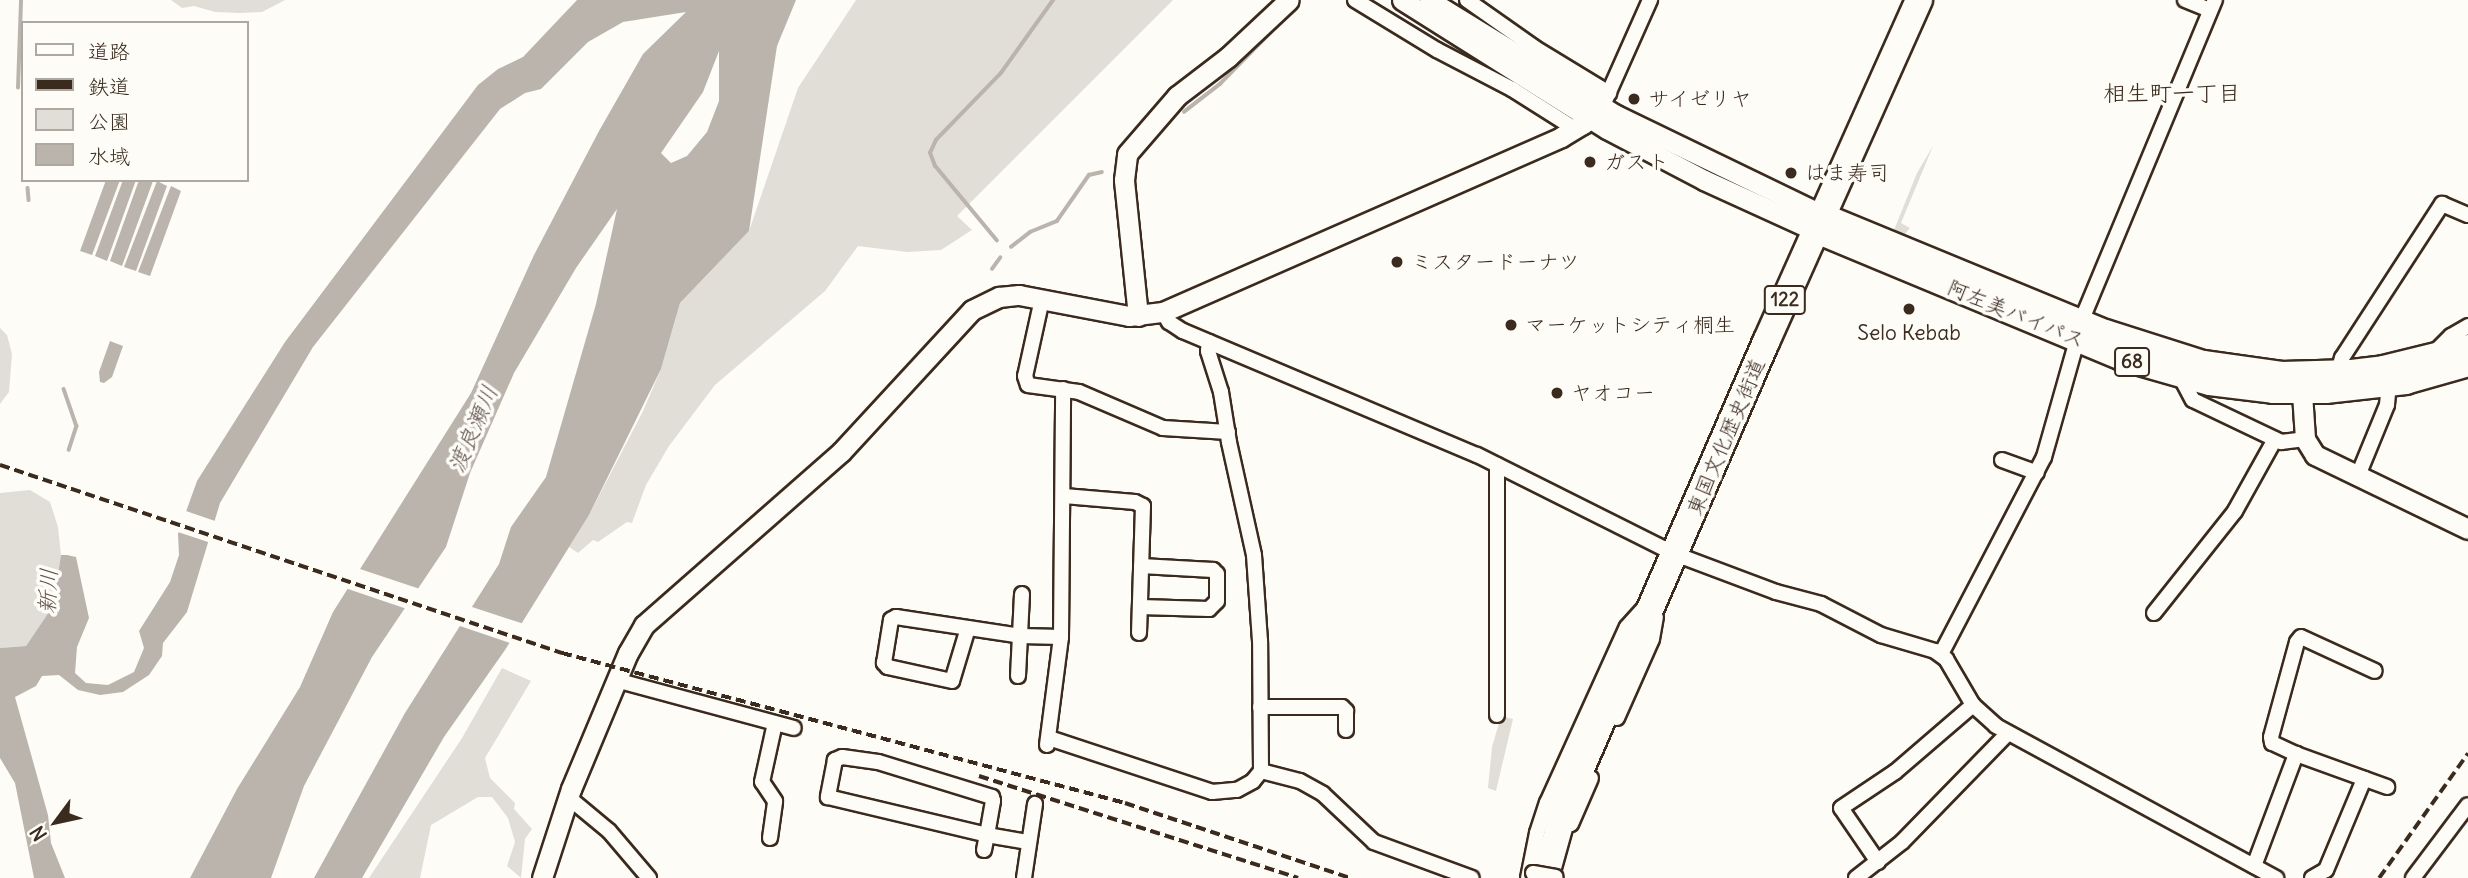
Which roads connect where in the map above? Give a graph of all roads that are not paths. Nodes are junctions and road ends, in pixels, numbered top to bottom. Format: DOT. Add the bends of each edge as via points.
graph roads {
  1 [pos="1289,0"];
  2 [pos="1355,0"];
  3 [pos="1402,0"];
  4 [pos="1429,0"];
  5 [pos="1467,0"];
  6 [pos="1650,0"];
  7 [pos="1919,0"];
  8 [pos="2185,0"];
  9 [pos="2212,5"];
  10 [pos="1593,112"];
  11 [pos="2468,215"];
  12 [pos="1819,223"];
  13 [pos="1042,299"];
  14 [pos="1163,312"];
  15 [pos="1138,316"];
  16 [pos="2468,326"];
  17 [pos="2080,330"];
  18 [pos="1209,342"];
  19 [pos="2468,346"];
  20 [pos="2431,357"];
  21 [pos="2338,371"];
  22 [pos="2464,371"];
  23 [pos="2180,376"];
  24 [pos="2301,383"];
  25 [pos="2389,384"];
  26 [pos="1063,389"];
  27 [pos="1228,432"];
  28 [pos="2275,439"];
  29 [pos="2305,439"];
  30 [pos="2002,460"];
  31 [pos="1497,465"];
  32 [pos="2037,473"];
  33 [pos="2357,478"];
  34 [pos="1064,496"];
  35 [pos="2468,529"];
  36 [pos="1675,554"];
  37 [pos="1141,566"];
  38 [pos="1022,594"];
  39 [pos="1655,601"];
  40 [pos="1140,607"];
  41 [pos="2154,613"];
  42 [pos="968,628"];
  43 [pos="1139,633"];
  44 [pos="1021,636"];
  45 [pos="1061,637"];
  46 [pos="1941,654"];
  47 [pos="2375,671"];
  48 [pos="1018,676"];
  49 [pos="616,680"];
  50 [pos="1973,705"];
  51 [pos="1259,707"];
  52 [pos="1497,715"];
  53 [pos="775,723"];
  54 [pos="794,728"];
  55 [pos="1346,730"];
  56 [pos="2008,733"];
  57 [pos="2296,754"];
  58 [pos="1261,771"];
  59 [pos="2364,779"];
  60 [pos="2387,787"];
  61 [pos="568,797"];
  62 [pos="1035,803"];
  63 [pos="2468,805"];
  64 [pos="987,835"];
  65 [pos="770,838"];
  66 [pos="1028,842"];
  67 [pos="984,850"];
  68 [pos="1878,862"];
  69 [pos="2254,866"];
  70 [pos="1534,875"];
  71 [pos="1556,877"];
  72 [pos="542,878"];
  73 [pos="649,878"];
  74 [pos="1024,878"];
  75 [pos="1472,878"];
  76 [pos="1856,878"];
  77 [pos="2276,878"];
  78 [pos="2312,878"];
  79 [pos="2413,878"];
  1 -- 15 [label="street" via="1228,57 1177,96 1127,155 1124,173"];
  2 -- 10 [label="street" via="1512,89"];
  3 -- 10 [label="street"];
  4 -- 10 [label="street"];
  5 -- 10 [label="street" via="1535,48"];
  6 -- 10 [label="street"];
  7 -- 12 [label="highway, 東国文化歴史街道 / 122"];
  8 -- 9 [label="street"];
  9 -- 17 [label="street"];
  10 -- 12 [label="street" via="1676,146"];
  10 -- 14 [label="street" via="1441,191"];
  11 -- 21 [label="street" via="2442,204"];
  12 -- 17 [label="main road, 阿左美バイパス / 68"];
  12 -- 36 [label="highway, 東国文化歴史街道 / 122"];
  13 -- 15 [label="street"];
  13 -- 26 [label="street" via="1025,380 1031,387"];
  13 -- 49 [label="street" via="1008,296 972,310 841,452 652,615"];
  14 -- 15 [label="street"];
  14 -- 18 [label="street" via="1175,328"];
  16 -- 20 [label="street"];
  17 -- 23 [label="main road, 阿左美バイパス / 68" via="2143,366"];
  17 -- 24 [label="main road, 阿左美バイパス / 68"];
  17 -- 32 [label="street"];
  18 -- 27 [label="street"];
  18 -- 31 [label="street"];
  19 -- 20 [label="main road, 阿左美バイパス / 68"];
  20 -- 21 [label="main road, 阿左美バイパス / 68"];
  21 -- 24 [label="main road, 阿左美バイパス / 68"];
  22 -- 25 [label="main road, 阿左美バイパス / 68"];
  23 -- 24 [label="main road, 阿左美バイパス / 68" via="2240,388"];
  23 -- 28 [label="street" via="2193,400"];
  24 -- 25 [label="main road, 阿左美バイパス / 68"];
  24 -- 29 [label="street"];
  25 -- 33 [label="street" via="2387,405"];
  26 -- 27 [label="street" via="1083,393 1163,428"];
  26 -- 34 [label="street"];
  27 -- 51 [label="street" via="1254,555"];
  28 -- 29 [label="street"];
  28 -- 41 [label="street" via="2235,512"];
  29 -- 33 [label="street" via="2319,459"];
  30 -- 32 [label="street"];
  31 -- 36 [label="street"];
  31 -- 52 [label="street"];
  32 -- 46 [label="street"];
  33 -- 35 [label="street"];
  34 -- 37 [label="street" via="1140,503 1144,513"];
  34 -- 45 [label="street"];
  36 -- 39 [label="highway, 東国文化歴史街道 / 122"];
  36 -- 46 [label="street" via="1789,597 1821,604 1881,635"];
  37 -- 40 [label="street"];
  37 -- 40 [label="street" via="1213,570 1217,601 1209,609"];
  38 -- 44 [label="street"];
  39 -- 70 [label="highway, 東国文化歴史街道 / 122"];
  39 -- 71 [label="street" via="1652,639 1569,831"];
  40 -- 43 [label="street"];
  42 -- 42 [label="street" via="952,681 884,663 891,620 896,617"];
  42 -- 44 [label="street"];
  44 -- 45 [label="street"];
  44 -- 48 [label="street"];
  45 -- 58 [label="street" via="1048,741 1212,792 1237,790"];
  46 -- 50 [label="street"];
  47 -- 57 [label="street" via="2301,638 2297,642 2271,737 2272,743"];
  49 -- 53 [label="street"];
  49 -- 61 [label="street"];
  50 -- 56 [label="street"];
  50 -- 68 [label="street" via="1895,772 1841,808"];
  51 -- 55 [label="street" via="1342,707"];
  51 -- 58 [label="street"];
  53 -- 54 [label="street"];
  53 -- 65 [label="street" via="762,782 775,801"];
  56 -- 68 [label="street"];
  56 -- 69 [label="street"];
  57 -- 59 [label="street"];
  57 -- 69 [label="street"];
  58 -- 75 [label="street" via="1300,781 1323,794 1374,842"];
  59 -- 60 [label="street"];
  59 -- 78 [label="street" via="2326,870"];
  61 -- 72 [label="street"];
  61 -- 73 [label="street" via="609,831"];
  62 -- 66 [label="street"];
  63 -- 79 [label="street"];
  64 -- 64 [label="street" via="828,797 835,760 878,762 988,795 993,800"];
  64 -- 66 [label="street"];
  64 -- 67 [label="street"];
  66 -- 74 [label="street"];
  68 -- 76 [label="street"];
  69 -- 77 [label="street"];
  70 -- 71 [label="street, bridge"];
}
